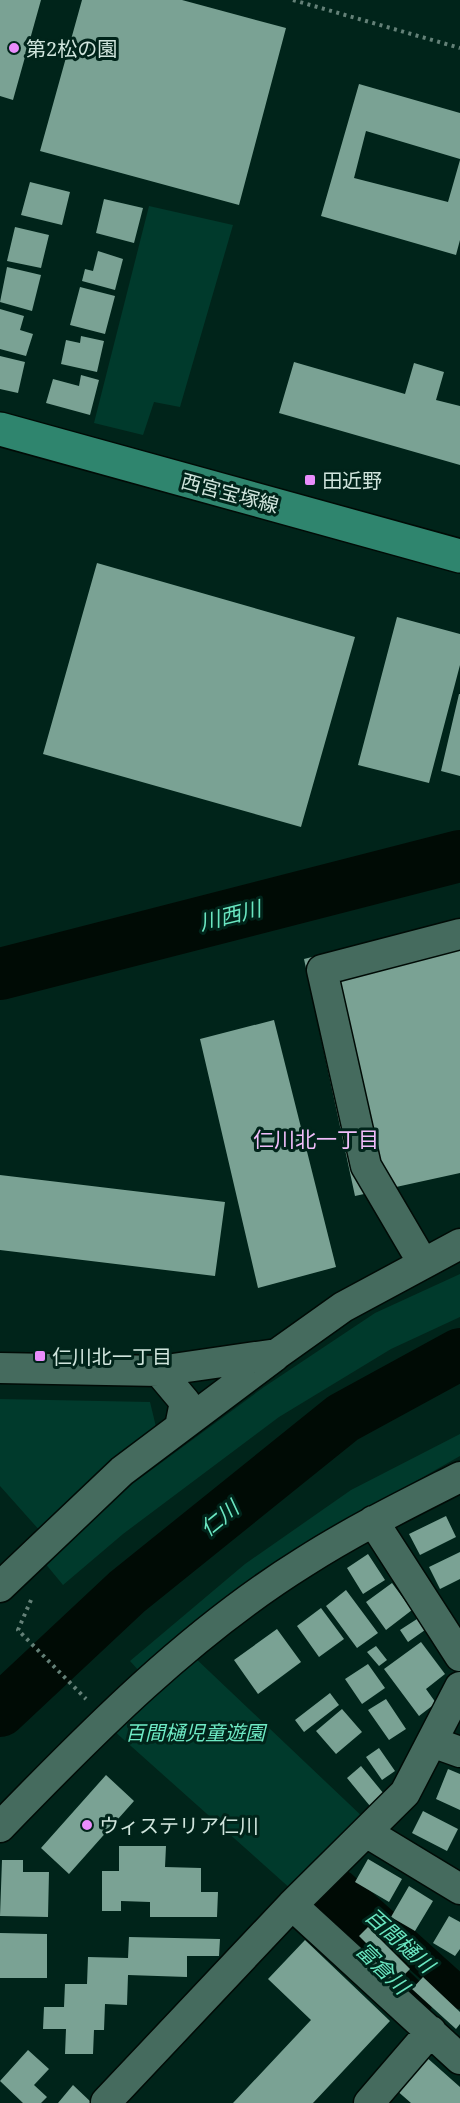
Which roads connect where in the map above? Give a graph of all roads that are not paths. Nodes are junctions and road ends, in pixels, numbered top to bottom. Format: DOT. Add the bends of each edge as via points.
graph roads {
  1 [pos="0,429"];
  2 [pos="460,556"];
  3 [pos="460,934"];
  4 [pos="460,1244"];
  5 [pos="423,1263"];
  6 [pos="277,1354"];
  7 [pos="0,1368"];
  8 [pos="159,1371"];
  9 [pos="180,1428"];
  10 [pos="460,1478"];
  11 [pos="373,1521"];
  12 [pos="0,1587"];
  13 [pos="460,1656"];
  14 [pos="460,1687"];
  15 [pos="432,1742"];
  16 [pos="460,1752"];
  17 [pos="0,1827"];
  18 [pos="366,1832"];
  19 [pos="460,1889"];
  20 [pos="292,1905"];
  21 [pos="431,2031"];
  22 [pos="460,2059"];
  23 [pos="106,2102"];
  24 [pos="369,2103"];
  1 -- 2 [label="main road, 西宮宝塚線"];
  3 -- 5 [label="street" via="322,970 366,1166"];
  4 -- 5 [label="street"];
  5 -- 6 [label="street" via="343,1307"];
  6 -- 8 [label="street"];
  6 -- 9 [label="street"];
  7 -- 8 [label="street"];
  8 -- 9 [label="street" via="185,1402"];
  9 -- 12 [label="street" via="123,1471"];
  10 -- 11 [label="street"];
  11 -- 13 [label="street"];
  11 -- 17 [label="street" via="302,1563 216,1625 95,1730"];
  14 -- 15 [label="street"];
  15 -- 16 [label="street"];
  15 -- 18 [label="street" via="405,1793"];
  18 -- 19 [label="street"];
  18 -- 20 [label="street"];
  20 -- 21 [label="street"];
  20 -- 23 [label="street"];
  21 -- 22 [label="street"];
  21 -- 24 [label="street"];
}
